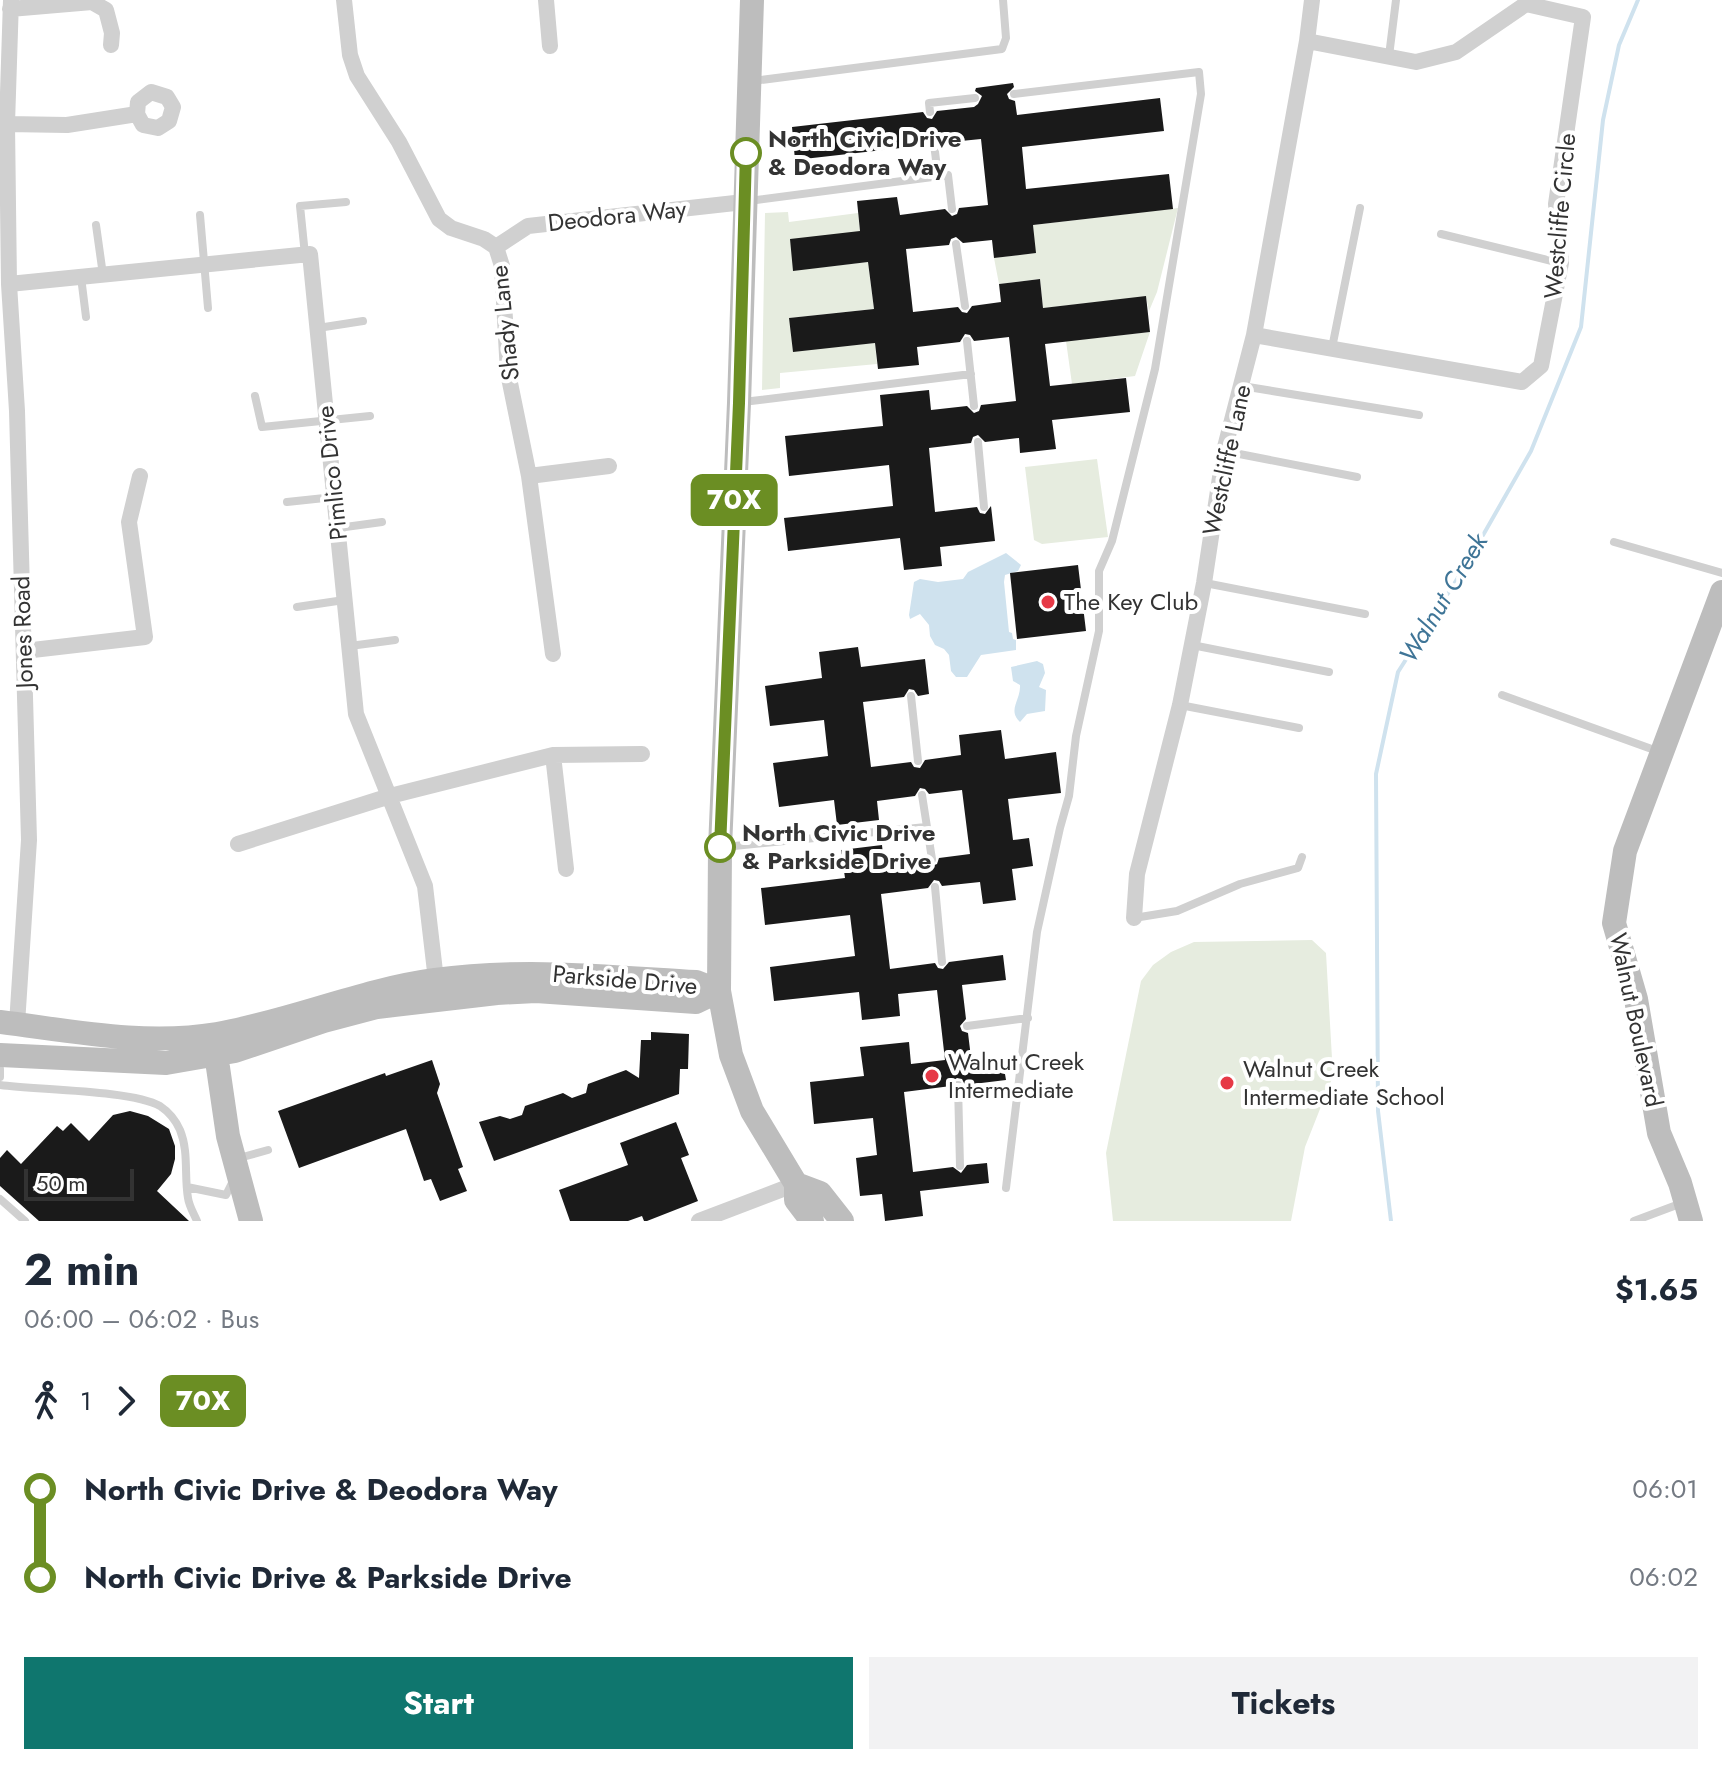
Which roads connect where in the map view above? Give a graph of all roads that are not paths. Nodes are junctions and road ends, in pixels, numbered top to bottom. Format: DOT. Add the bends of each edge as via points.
graph roads {
  1 [pos="344,0"];
  2 [pos="546,0"];
  3 [pos="752,0"];
  4 [pos="1003,0"];
  5 [pos="1312,0"];
  6 [pos="1396,0"];
  7 [pos="11,4"];
  8 [pos="1515,6"];
  9 [pos="1307,41"];
  10 [pos="111,45"];
  11 [pos="550,46"];
  12 [pos="1389,57"];
  13 [pos="748,81"];
  14 [pos="1014,94"];
  15 [pos="975,98"];
  16 [pos="930,112"];
  17 [pos="137,114"];
  18 [pos="7,124"];
  19 [pos="934,144"];
  20 [pos="938,176"];
  21 [pos="346,202"];
  22 [pos="744,202"];
  23 [pos="1360,208"];
  24 [pos="952,209"];
  25 [pos="200,215"];
  26 [pos="96,225"];
  27 [pos="1441,234"];
  28 [pos="956,244"];
  29 [pos="496,247"];
  30 [pos="305,255"];
  31 [pos="1561,263"];
  32 [pos="204,265"];
  33 [pos="103,275"];
  34 [pos="81,277"];
  35 [pos="9,284"];
  36 [pos="965,306"];
  37 [pos="208,308"];
  38 [pos="86,317"];
  39 [pos="363,321"];
  40 [pos="317,328"];
  41 [pos="1254,335"];
  42 [pos="967,341"];
  43 [pos="1332,349"];
  44 [pos="971,374"];
  45 [pos="1242,386"];
  46 [pos="255,396"];
  47 [pos="739,403"];
  48 [pos="974,406"];
  49 [pos="1419,415"];
  50 [pos="370,416"];
  51 [pos="327,422"];
  52 [pos="978,442"];
  53 [pos="1224,451"];
  54 [pos="609,466"];
  55 [pos="140,476"];
  56 [pos="529,476"];
  57 [pos="1357,477"];
  58 [pos="334,497"];
  59 [pos="287,502"];
  60 [pos="984,507"];
  61 [pos="382,522"];
  62 [pos="337,528"];
  63 [pos="1614,542"];
  64 [pos="1722,573"];
  65 [pos="1204,583"];
  66 [pos="1722,592"];
  67 [pos="344,600"];
  68 [pos="297,607"];
  69 [pos="1365,614"];
  70 [pos="395,640"];
  71 [pos="1192,645"];
  72 [pos="349,646"];
  73 [pos="24,651"];
  74 [pos="553,654"];
  75 [pos="1329,672"];
  76 [pos="1502,695"];
  77 [pos="911,696"];
  78 [pos="1180,705"];
  79 [pos="1299,728"];
  80 [pos="1661,752"];
  81 [pos="642,754"];
  82 [pos="553,755"];
  83 [pos="918,761"];
  84 [pos="922,795"];
  85 [pos="390,796"];
  86 [pos="926,827"];
  87 [pos="238,844"];
  88 [pos="720,848"];
  89 [pos="1302,857"];
  90 [pos="932,859"];
  91 [pos="566,869"];
  92 [pos="935,887"];
  93 [pos="1134,918"];
  94 [pos="942,962"];
  95 [pos="436,980"];
  96 [pos="719,991"];
  97 [pos="1028,1018"];
  98 [pos="967,1026"];
  99 [pos="6,1027"];
  100 [pos="215,1045"];
  101 [pos="0,1055"];
  102 [pos="129,1063"];
  103 [pos="0,1069"];
  104 [pos="0,1077"];
  105 [pos="0,1085"];
  106 [pos="958,1085"];
  107 [pos="268,1150"];
  108 [pos="236,1166"];
  109 [pos="960,1166"];
  110 [pos="796,1184"];
  111 [pos="187,1187"];
  112 [pos="1006,1188"];
  113 [pos="0,1199"];
  114 [pos="1689,1211"];
  115 [pos="25,1221"];
  116 [pos="197,1221"];
  117 [pos="251,1221"];
  118 [pos="699,1221"];
  119 [pos="812,1221"];
  120 [pos="842,1221"];
  121 [pos="1634,1221"];
  1 -- 29 [label="street, Shady Lane" via="357,76 439,219"];
  2 -- 11 [label="street"];
  3 -- 13 [label="street"];
  4 -- 13 [label="lane" via="1002,49"];
  5 -- 9 [label="street, Westcliffe Lane"];
  6 -- 12 [label="lane"];
  7 -- 10 [label="street" via="92,2 106,10"];
  7 -- 18 [label="street, Jones Road"];
  8 -- 12 [label="street, Westcliffe Circle" via="1456,52 1416,62"];
  8 -- 31 [label="street, Westcliffe Circle" via="1583,17 1556,204"];
  9 -- 12 [label="street, Westcliffe Circle"];
  9 -- 41 [label="street, Westcliffe Lane"];
  13 -- 22 [label="street"];
  14 -- 97 [label="lane" via="1199,72 1201,94 1155,369 1112,541 1099,571 1099,631 1037,932"];
  15 -- 16 [label="lane" via="929,103"];
  17 -- 18 [label="street" via="67,125"];
  18 -- 35 [label="street, Jones Road"];
  19 -- 20 [label="lane"];
  20 -- 22 [label="lane"];
  20 -- 24 [label="lane" via="948,175"];
  21 -- 30 [label="lane" via="300,206"];
  22 -- 29 [label="street, Deodora Way" via="528,226"];
  22 -- 47 [label="street"];
  23 -- 43 [label="lane"];
  25 -- 32 [label="lane"];
  26 -- 33 [label="lane"];
  27 -- 31 [label="lane"];
  28 -- 36 [label="lane"];
  29 -- 56 [label="street, Shady Lane" via="502,266 508,373"];
  30 -- 32 [label="street"];
  30 -- 40 [label="street, Pimlico Drive" via="310,254"];
  31 -- 43 [label="street, Westcliffe Circle" via="1541,366 1522,382"];
  32 -- 33 [label="street"];
  32 -- 37 [label="lane"];
  33 -- 34 [label="street"];
  34 -- 35 [label="street"];
  34 -- 38 [label="lane"];
  35 -- 73 [label="street, Jones Road"];
  39 -- 40 [label="lane"];
  40 -- 51 [label="street, Pimlico Drive"];
  41 -- 43 [label="street, Westcliffe Circle"];
  41 -- 45 [label="street, Westcliffe Lane"];
  42 -- 44 [label="lane"];
  44 -- 47 [label="lane"];
  44 -- 48 [label="lane"];
  45 -- 49 [label="lane"];
  45 -- 53 [label="street, Westcliffe Lane"];
  46 -- 51 [label="lane" via="262,427"];
  47 -- 88 [label="street"];
  50 -- 51 [label="lane"];
  51 -- 58 [label="street, Pimlico Drive"];
  52 -- 60 [label="lane"];
  53 -- 57 [label="lane"];
  53 -- 65 [label="street, Westcliffe Lane"];
  54 -- 56 [label="street"];
  55 -- 73 [label="street" via="129,522 145,637"];
  56 -- 74 [label="street, Shady Lane"];
  58 -- 59 [label="lane"];
  58 -- 62 [label="street, Pimlico Drive"];
  61 -- 62 [label="lane"];
  62 -- 67 [label="street, Pimlico Drive"];
  63 -- 64 [label="lane"];
  65 -- 69 [label="lane"];
  65 -- 71 [label="street, Westcliffe Lane"];
  66 -- 80 [label="street, Walnut Boulevard"];
  67 -- 68 [label="lane"];
  67 -- 72 [label="street, Pimlico Drive"];
  70 -- 72 [label="lane"];
  71 -- 75 [label="lane"];
  71 -- 78 [label="street, Westcliffe Lane"];
  72 -- 85 [label="street, Pimlico Drive" via="356,714"];
  73 -- 99 [label="street, Jones Road" via="29,840"];
  76 -- 80 [label="lane"];
  77 -- 83 [label="lane"];
  78 -- 79 [label="lane"];
  78 -- 93 [label="street, Westcliffe Lane" via="1137,874"];
  80 -- 114 [label="street, Walnut Boulevard" via="1625,851 1614,923 1636,999 1659,1133"];
  81 -- 82 [label="street"];
  82 -- 85 [label="street"];
  82 -- 91 [label="street"];
  84 -- 86 [label="lane"];
  85 -- 87 [label="street"];
  85 -- 95 [label="street, Pimlico Drive" via="425,886"];
  86 -- 88 [label="lane"];
  86 -- 90 [label="lane"];
  88 -- 96 [label="street"];
  89 -- 93 [label="lane" via="1298,868 1240,884 1177,911"];
  92 -- 94 [label="lane"];
  95 -- 96 [label="street, Parkside Drive" via="536,973 696,982"];
  95 -- 100 [label="street, Parkside Drive" via="370,992"];
  96 -- 100 [label="street, Parkside Drive" via="696,1002 536,991 438,998"];
  96 -- 110 [label="street" via="731,1055 752,1111"];
  97 -- 98 [label="lane"];
  97 -- 112 [label="lane"];
  99 -- 100 [label="street, Parkside Drive"];
  99 -- 102 [label="street" via="58,1045 99,1049"];
  100 -- 102 [label="street, Parkside Drive" via="166,1063"];
  100 -- 108 [label="street"];
  101 -- 102 [label="street, Parkside Drive"];
  103 -- 104 [label="lane"];
  105 -- 111 [label="lane" via="119,1096 161,1107 180,1129"];
  106 -- 109 [label="lane"];
  107 -- 108 [label="lane"];
  108 -- 111 [label="lane" via="226,1195"];
  108 -- 117 [label="street"];
  110 -- 118 [label="street"];
  110 -- 119 [label="street" via="796,1200"];
  110 -- 120 [label="street" via="820,1193"];
  111 -- 116 [label="lane"];
  113 -- 115 [label="lane"];
  114 -- 121 [label="lane"];
}
